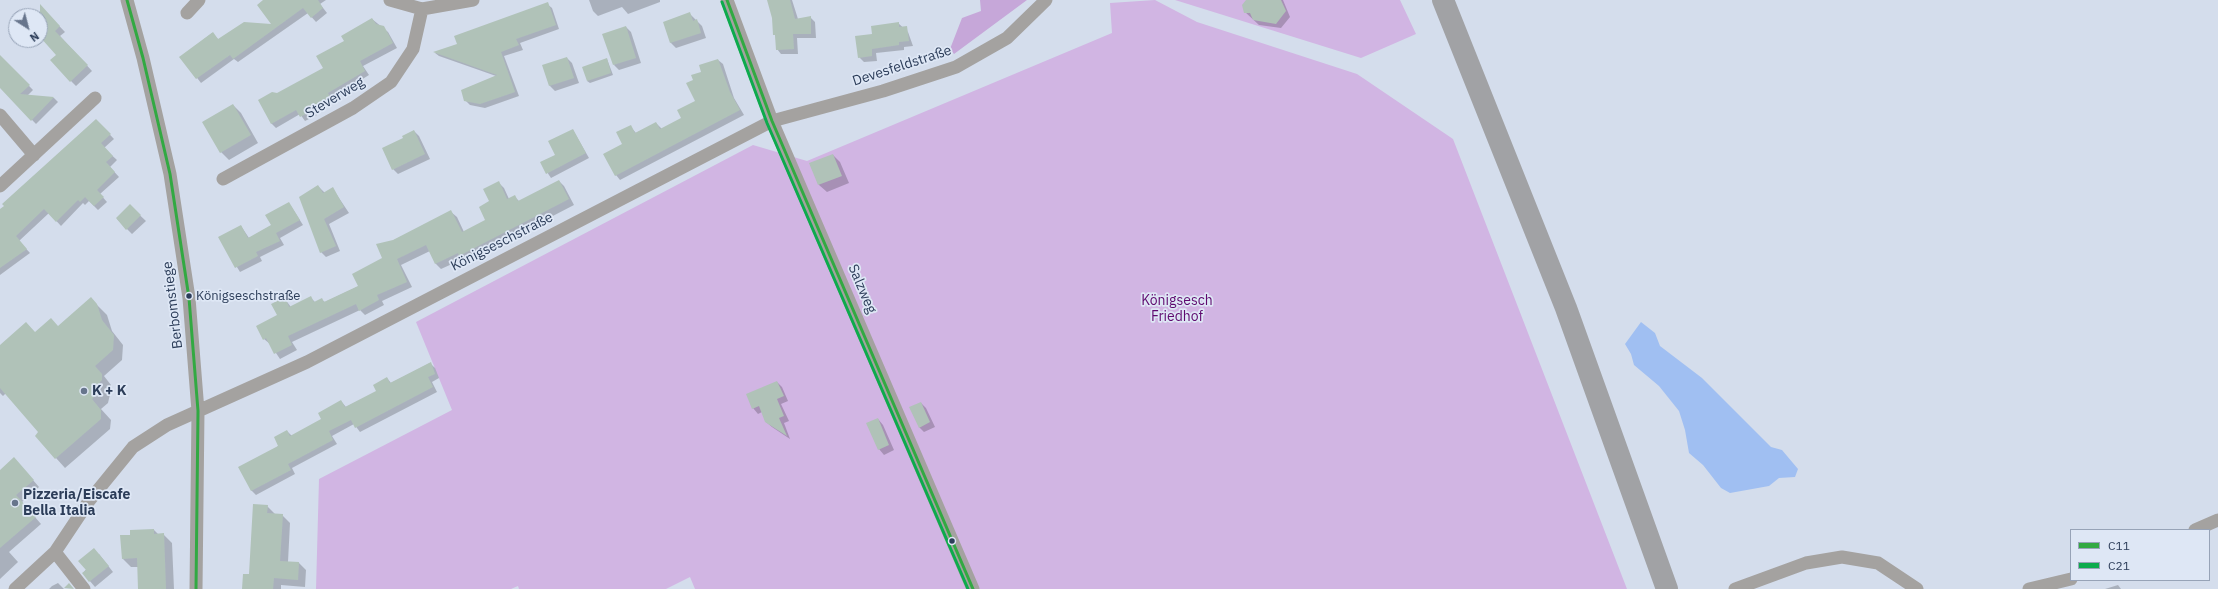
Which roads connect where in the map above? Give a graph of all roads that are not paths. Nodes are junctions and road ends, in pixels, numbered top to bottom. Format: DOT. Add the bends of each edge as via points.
graph roads {
  1 [pos="127,0"];
  2 [pos="199,0"];
  3 [pos="390,0"];
  4 [pos="473,0"];
  5 [pos="728,0"];
  6 [pos="1046,0"];
  7 [pos="1443,0"];
  8 [pos="422,9"];
  9 [pos="187,13"];
  10 [pos="95,98"];
  11 [pos="0,114"];
  12 [pos="772,121"];
  13 [pos="34,155"];
  14 [pos="223,179"];
  15 [pos="0,186"];
  16 [pos="198,411"];
  17 [pos="2218,520"];
  18 [pos="2197,529"];
  19 [pos="55,552"];
  20 [pos="2070,579"];
  21 [pos="15,589"];
  22 [pos="84,589"];
  23 [pos="196,589"];
  24 [pos="973,589"];
  25 [pos="1667,589"];
  26 [pos="1735,589"];
  27 [pos="1917,589"];
  28 [pos="2029,589"];
  1 -- 16 [label="street, Berbomstiege" via="144,58 178,218 190,306"];
  2 -- 9 [label="street"];
  3 -- 8 [label="street"];
  4 -- 8 [label="street"];
  5 -- 12 [label="street, Salzweg"];
  6 -- 12 [label="street, Devesfeldstraße" via="1007,38 956,67"];
  7 -- 25 [label="highway" via="1566,308"];
  8 -- 14 [label="street, Steverweg" via="413,50 391,82 353,108"];
  10 -- 13 [label="street"];
  11 -- 13 [label="street"];
  12 -- 16 [label="street, Königseschstraße" via="307,362"];
  12 -- 24 [label="street, Salzweg"];
  13 -- 15 [label="street"];
  16 -- 19 [label="street, Königseschstraße" via="167,425 133,447 89,501"];
  16 -- 23 [label="street, Berbomstiege"];
  17 -- 18 [label="street"];
  19 -- 21 [label="street, Königseschstraße"];
  19 -- 22 [label="street"];
  20 -- 28 [label="street"];
  26 -- 27 [label="street" via="1806,563 1842,557 1878,563"];
}
